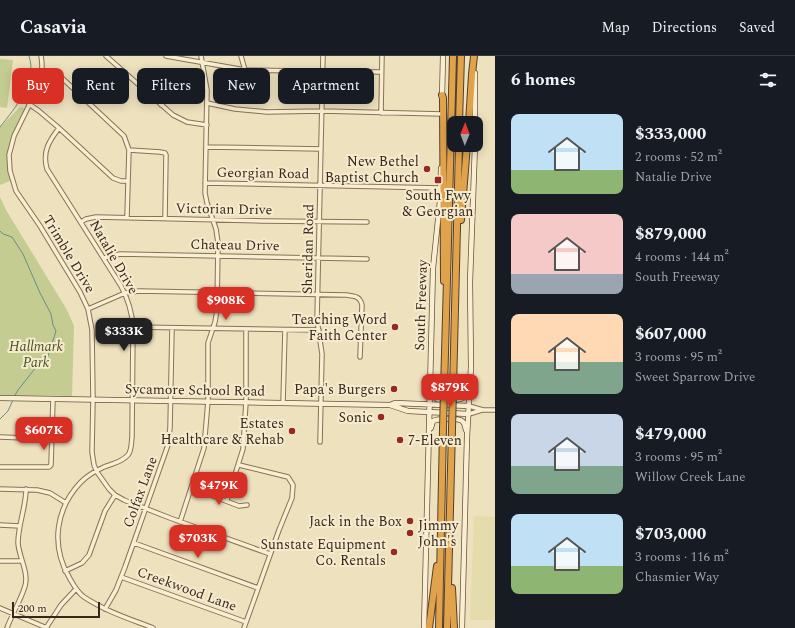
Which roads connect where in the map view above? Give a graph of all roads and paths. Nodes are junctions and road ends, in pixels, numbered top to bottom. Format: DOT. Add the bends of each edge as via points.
graph roads {
  1 [pos="41,56"];
  2 [pos="106,56"];
  3 [pos="114,56"];
  4 [pos="166,56"];
  5 [pos="201,56"];
  6 [pos="241,56"];
  7 [pos="323,56"];
  8 [pos="382,56"];
  9 [pos="443,56"];
  10 [pos="453,56"];
  11 [pos="461,56"];
  12 [pos="475,56"];
  13 [pos="109,59"];
  14 [pos="202,61"];
  15 [pos="42,68"];
  16 [pos="235,68"];
  17 [pos="244,68"];
  18 [pos="323,68"];
  19 [pos="374,72"];
  20 [pos="381,72"];
  21 [pos="64,80"];
  22 [pos="442,95"];
  23 [pos="207,103"];
  24 [pos="29,104"];
  25 [pos="322,104"];
  26 [pos="161,105"];
  27 [pos="322,111"];
  28 [pos="381,113"];
  29 [pos="442,114"];
  30 [pos="459,116"];
  31 [pos="469,116"];
  32 [pos="475,116"];
  33 [pos="207,126"];
  34 [pos="59,128"];
  35 [pos="206,147"];
  36 [pos="321,149"];
  37 [pos="129,150"];
  38 [pos="459,152"];
  39 [pos="466,152"];
  40 [pos="475,152"];
  41 [pos="128,181"];
  42 [pos="205,183"];
  43 [pos="320,186"];
  44 [pos="440,188"];
  45 [pos="127,218"];
  46 [pos="165,218"];
  47 [pos="213,220"];
  48 [pos="81,222"];
  49 [pos="319,222"];
  50 [pos="367,222"];
  51 [pos="456,245"];
  52 [pos="219,256"];
  53 [pos="104,258"];
  54 [pos="318,258"];
  55 [pos="367,259"];
  56 [pos="218,292"];
  57 [pos="125,293"];
  58 [pos="318,294"];
  59 [pos="88,309"];
  60 [pos="133,327"];
  61 [pos="172,328"];
  62 [pos="213,328"];
  63 [pos="246,329"];
  64 [pos="285,330"];
  65 [pos="319,330"];
  66 [pos="446,333"];
  67 [pos="360,357"];
  68 [pos="430,384"];
  69 [pos="470,384"];
  70 [pos="2,398"];
  71 [pos="54,399"];
  72 [pos="93,400"];
  73 [pos="132,400"];
  74 [pos="170,401"];
  75 [pos="208,401"];
  76 [pos="246,402"];
  77 [pos="283,403"];
  78 [pos="320,404"];
  79 [pos="390,405"];
  80 [pos="429,405"];
  81 [pos="469,406"];
  82 [pos="483,410"];
  83 [pos="495,410"];
  84 [pos="429,412"];
  85 [pos="469,414"];
  86 [pos="430,430"];
  87 [pos="0,437"];
  88 [pos="467,437"];
  89 [pos="52,439"];
  90 [pos="320,442"];
  91 [pos="239,465"];
  92 [pos="0,467"];
  93 [pos="96,471"];
  94 [pos="192,488"];
  95 [pos="0,489"];
  96 [pos="26,489"];
  97 [pos="115,495"];
  98 [pos="227,500"];
  99 [pos="66,503"];
  100 [pos="247,505"];
  101 [pos="146,509"];
  102 [pos="441,511"];
  103 [pos="180,522"];
  104 [pos="0,525"];
  105 [pos="20,526"];
  106 [pos="134,543"];
  107 [pos="449,543"];
  108 [pos="270,554"];
  109 [pos="0,561"];
  110 [pos="21,561"];
  111 [pos="65,571"];
  112 [pos="121,577"];
  113 [pos="258,588"];
  114 [pos="76,589"];
  115 [pos="0,608"];
  116 [pos="105,609"];
  117 [pos="12,613"];
  118 [pos="246,622"];
  119 [pos="7,628"];
  120 [pos="46,628"];
  121 [pos="153,628"];
  122 [pos="244,628"];
  123 [pos="424,628"];
  124 [pos="429,628"];
  125 [pos="439,628"];
  126 [pos="447,628"];
  127 [pos="454,628"];
  128 [pos="462,628"];
  1 -- 15 [label="street, Trimble Drive"];
  2 -- 13 [label="street"];
  3 -- 13 [label="street"];
  4 -- 14 [label="street"];
  5 -- 14 [label="street"];
  6 -- 17 [label="street"];
  7 -- 18 [label="street, Sheridan Road"];
  8 -- 20 [label="street"];
  9 -- 22 [label="main road, South Freeway"];
  10 -- 66 [label="highway, South Freeway"];
  11 -- 30 [label="highway"];
  12 -- 31 [label="highway"];
  12 -- 32 [label="main road"];
  13 -- 26 [label="street"];
  14 -- 16 [label="street"];
  14 -- 23 [label="street"];
  19 -- 20 [label="street"];
  20 -- 28 [label="street"];
  21 -- 37 [label="street" via="121,132"];
  22 -- 29 [label="main road, South Freeway"];
  22 -- 66 [label="highway" via="443,330"];
  23 -- 27 [label="street" via="267,112"];
  23 -- 33 [label="street"];
  24 -- 34 [label="street"];
  24 -- 59 [label="street, Trimble Drive" via="11,147 11,178 16,191 40,226"];
  25 -- 27 [label="street, Sheridan Road"];
  26 -- 33 [label="street" via="182,121"];
  27 -- 28 [label="street"];
  27 -- 36 [label="street, Sheridan Road"];
  28 -- 29 [label="street"];
  29 -- 44 [label="main road, South Freeway"];
  33 -- 35 [label="street"];
  34 -- 41 [label="street" via="113,178"];
  34 -- 48 [label="street, Natalie Drive" via="48,142 46,165 49,174"];
  35 -- 36 [label="street"];
  35 -- 42 [label="street"];
  36 -- 43 [label="street, Sheridan Road"];
  37 -- 41 [label="street"];
  37 -- 46 [label="street" via="166,154"];
  38 -- 51 [label="highway"];
  39 -- 51 [label="highway"];
  40 -- 69 [label="main road" via="470,282"];
  41 -- 45 [label="street"];
  42 -- 43 [label="street, Georgian Road"];
  42 -- 47 [label="street" via="206,198"];
  43 -- 44 [label="street, Georgian Road"];
  43 -- 49 [label="street, Sheridan Road"];
  44 -- 68 [label="main road, South Freeway" via="433,268"];
  45 -- 46 [label="street, Victorian Drive"];
  45 -- 48 [label="street, Victorian Drive" via="96,217 86,218"];
  46 -- 47 [label="street, Victorian Drive"];
  47 -- 49 [label="street, Victorian Drive"];
  47 -- 52 [label="street"];
  48 -- 53 [label="street, Natalie Drive"];
  49 -- 50 [label="street, Victorian Drive"];
  49 -- 54 [label="street, Sheridan Road"];
  51 -- 107 [label="highway, bridge"];
  52 -- 53 [label="street, Chateau Drive" via="120,254"];
  52 -- 54 [label="street, Chateau Drive"];
  52 -- 56 [label="street"];
  53 -- 57 [label="street, Natalie Drive"];
  54 -- 55 [label="street, Chateau Drive"];
  54 -- 58 [label="street, Sheridan Road"];
  56 -- 57 [label="street"];
  56 -- 58 [label="street"];
  56 -- 62 [label="street"];
  57 -- 59 [label="street"];
  57 -- 60 [label="street, Natalie Drive"];
  58 -- 65 [label="street, Sheridan Road"];
  58 -- 67 [label="street" via="356,296 360,299"];
  59 -- 72 [label="street, Trimble Drive" via="92,330"];
  60 -- 61 [label="street"];
  60 -- 73 [label="street, Natalie Drive"];
  61 -- 62 [label="street"];
  61 -- 74 [label="street, Colfax Lane"];
  62 -- 63 [label="street"];
  62 -- 75 [label="street" via="208,343"];
  63 -- 64 [label="street"];
  63 -- 76 [label="street"];
  64 -- 65 [label="street"];
  64 -- 77 [label="street"];
  65 -- 78 [label="street, Sheridan Road" via="322,354"];
  66 -- 102 [label="highway, South Freeway, bridge"];
  68 -- 69 [label="main road" via="437,398 459,400 467,394"];
  68 -- 80 [label="main road, South Freeway"];
  69 -- 81 [label="main road"];
  70 -- 71 [label="main road, Sycamore School Road"];
  71 -- 72 [label="main road, Sycamore School Road"];
  71 -- 89 [label="street"];
  72 -- 73 [label="main road, Sycamore School Road"];
  72 -- 93 [label="street, Trimble Drive" via="92,452"];
  73 -- 74 [label="main road, Sycamore School Road"];
  73 -- 93 [label="street, Natalie Drive" via="130,451 123,459"];
  74 -- 75 [label="main road, Sycamore School Road"];
  74 -- 101 [label="street, Colfax Lane" via="168,445"];
  75 -- 76 [label="main road, Sycamore School Road"];
  75 -- 94 [label="street" via="204,448"];
  76 -- 77 [label="main road, Sycamore School Road"];
  76 -- 91 [label="street" via="243,449"];
  77 -- 78 [label="main road, Sycamore School Road"];
  78 -- 79 [label="main road, Sycamore School Road"];
  78 -- 90 [label="street, Sheridan Road"];
  79 -- 80 [label="main road, Sycamore School Road"];
  79 -- 84 [label="main road, Sycamore School Road" via="408,411"];
  80 -- 81 [label="main road, Sycamore School Road"];
  80 -- 84 [label="main road, South Freeway"];
  81 -- 82 [label="street, Sycamore School Road"];
  81 -- 85 [label="main road"];
  82 -- 83 [label="street, Sycamore School Road"];
  82 -- 85 [label="street, Sycamore School Road"];
  84 -- 85 [label="main road, Sycamore School Road"];
  84 -- 86 [label="main road, South Freeway"];
  85 -- 88 [label="main road"];
  86 -- 88 [label="main road" via="436,420 462,420"];
  86 -- 123 [label="main road, South Freeway"];
  87 -- 89 [label="street"];
  88 -- 128 [label="main road"];
  89 -- 92 [label="street" via="51,465 48,467"];
  91 -- 98 [label="street"];
  91 -- 108 [label="street" via="288,477 292,481 292,498"];
  93 -- 97 [label="street, Trimble Drive"];
  93 -- 99 [label="street, Natalie Drive" via="82,481"];
  94 -- 98 [label="street"];
  94 -- 103 [label="street"];
  95 -- 96 [label="street"];
  96 -- 99 [label="street" via="50,493"];
  96 -- 105 [label="street"];
  97 -- 101 [label="street, Trimble Drive"];
  97 -- 111 [label="street" via="105,511 89,554 82,563"];
  98 -- 100 [label="street" via="240,506"];
  99 -- 111 [label="street, Natalie Drive" via="57,535"];
  101 -- 103 [label="street, Trimble Drive"];
  101 -- 106 [label="street, Colfax Lane"];
  102 -- 124 [label="highway"];
  102 -- 125 [label="highway, South Freeway"];
  103 -- 108 [label="street, Trimble Drive"];
  104 -- 105 [label="street"];
  105 -- 110 [label="street" via="18,545"];
  106 -- 112 [label="street, Colfax Lane"];
  106 -- 113 [label="street"];
  107 -- 126 [label="highway"];
  107 -- 127 [label="highway"];
  108 -- 113 [label="street"];
  109 -- 110 [label="street"];
  110 -- 117 [label="street" via="26,584"];
  111 -- 114 [label="street, Natalie Drive"];
  112 -- 116 [label="street, Colfax Lane"];
  112 -- 118 [label="street, Creekwood Lane"];
  113 -- 118 [label="street"];
  114 -- 116 [label="street"];
  114 -- 120 [label="street" via="61,605"];
  115 -- 117 [label="street"];
  116 -- 121 [label="street"];
  117 -- 119 [label="street"];
  117 -- 120 [label="street"];
  118 -- 122 [label="street"];
}
